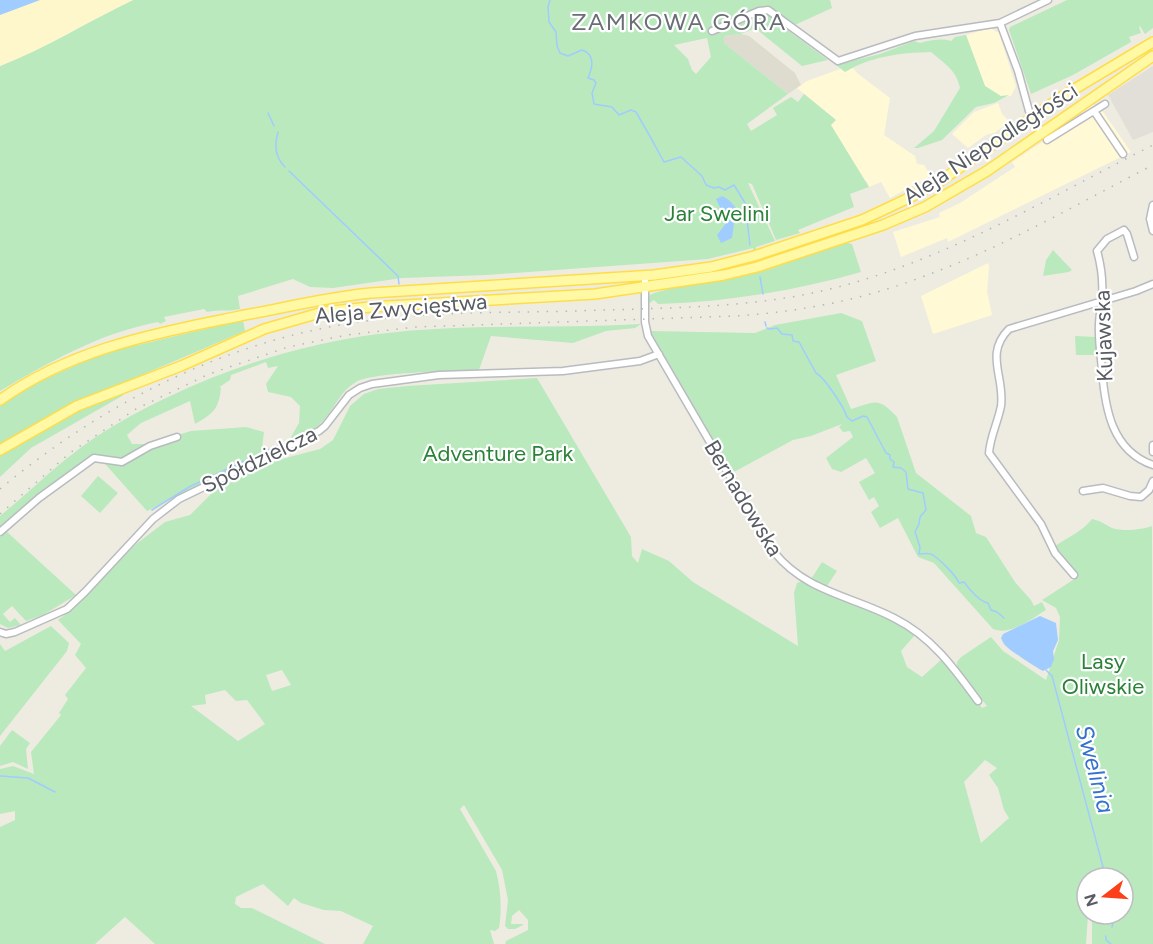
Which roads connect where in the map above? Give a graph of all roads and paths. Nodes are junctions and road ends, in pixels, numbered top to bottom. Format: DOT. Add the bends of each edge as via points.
graph roads {
  1 [pos="1048,0"];
  2 [pos="1000,23"];
  3 [pos="712,31"];
  4 [pos="1153,42"];
  5 [pos="1153,56"];
  6 [pos="1089,80"];
  7 [pos="1098,94"];
  8 [pos="1105,104"];
  9 [pos="1094,111"];
  10 [pos="1032,118"];
  11 [pos="1045,137"];
  12 [pos="1123,154"];
  13 [pos="1153,205"];
  14 [pos="1153,231"];
  15 [pos="754,256"];
  16 [pos="1134,257"];
  17 [pos="757,267"];
  18 [pos="645,276"];
  19 [pos="1153,284"];
  20 [pos="644,288"];
  21 [pos="1102,300"];
  22 [pos="658,354"];
  23 [pos="0,400"];
  24 [pos="177,437"];
  25 [pos="1153,446"];
  26 [pos="0,450"];
  27 [pos="1153,452"];
  28 [pos="1153,465"];
  29 [pos="1153,481"];
  30 [pos="1083,491"];
  31 [pos="0,532"];
  32 [pos="1074,575"];
  33 [pos="0,632"];
  34 [pos="978,701"];
  1 -- 2 [label="street"];
  2 -- 3 [label="street" via="915,36 838,61 768,9"];
  2 -- 10 [label="street"];
  4 -- 6 [label="main road, Aleja Niepodległości"];
  5 -- 7 [label="main road, Aleja Niepodległości"];
  6 -- 7 [label="main road"];
  6 -- 10 [label="main road, Aleja Niepodległości"];
  7 -- 11 [label="main road, Aleja Niepodległości"];
  8 -- 9 [label="street"];
  9 -- 11 [label="street"];
  9 -- 12 [label="street"];
  10 -- 11 [label="street"];
  10 -- 15 [label="main road, Aleja Niepodległości" via="939,182 896,205 836,230"];
  11 -- 17 [label="main road, Aleja Niepodległości" via="925,207"];
  13 -- 14 [label="street"];
  15 -- 18 [label="main road, Aleja Zwycięstwa" via="711,267"];
  16 -- 21 [label="street, Kujawska" via="1124,230 1097,250"];
  17 -- 20 [label="main road, Aleja Zwycięstwa"];
  18 -- 20 [label="street, Bernadowska"];
  18 -- 23 [label="main road, Aleja Zwycięstwa" via="328,298 115,344 51,370"];
  19 -- 21 [label="street"];
  20 -- 22 [label="street, Bernadowska" via="646,330"];
  20 -- 26 [label="main road, Aleja Zwycięstwa" via="323,312 264,329 77,406"];
  21 -- 28 [label="street, Kujawska" via="1098,335 1110,419 1123,446 1139,460"];
  21 -- 32 [label="street" via="1009,329 996,351 1001,405 989,453 1041,525 1055,553"];
  22 -- 33 [label="street, Spółdzielcza" via="640,361 563,371 439,375 360,388 342,403 326,426 311,436 188,494 160,512 67,609 15,632"];
  22 -- 34 [label="street, Bernadowska" via="768,544 783,562 817,586 895,618 926,637"];
  24 -- 31 [label="street" via="122,462 94,458"];
  25 -- 27 [label="street"];
  29 -- 30 [label="street" via="1141,496 1103,488"];
}
